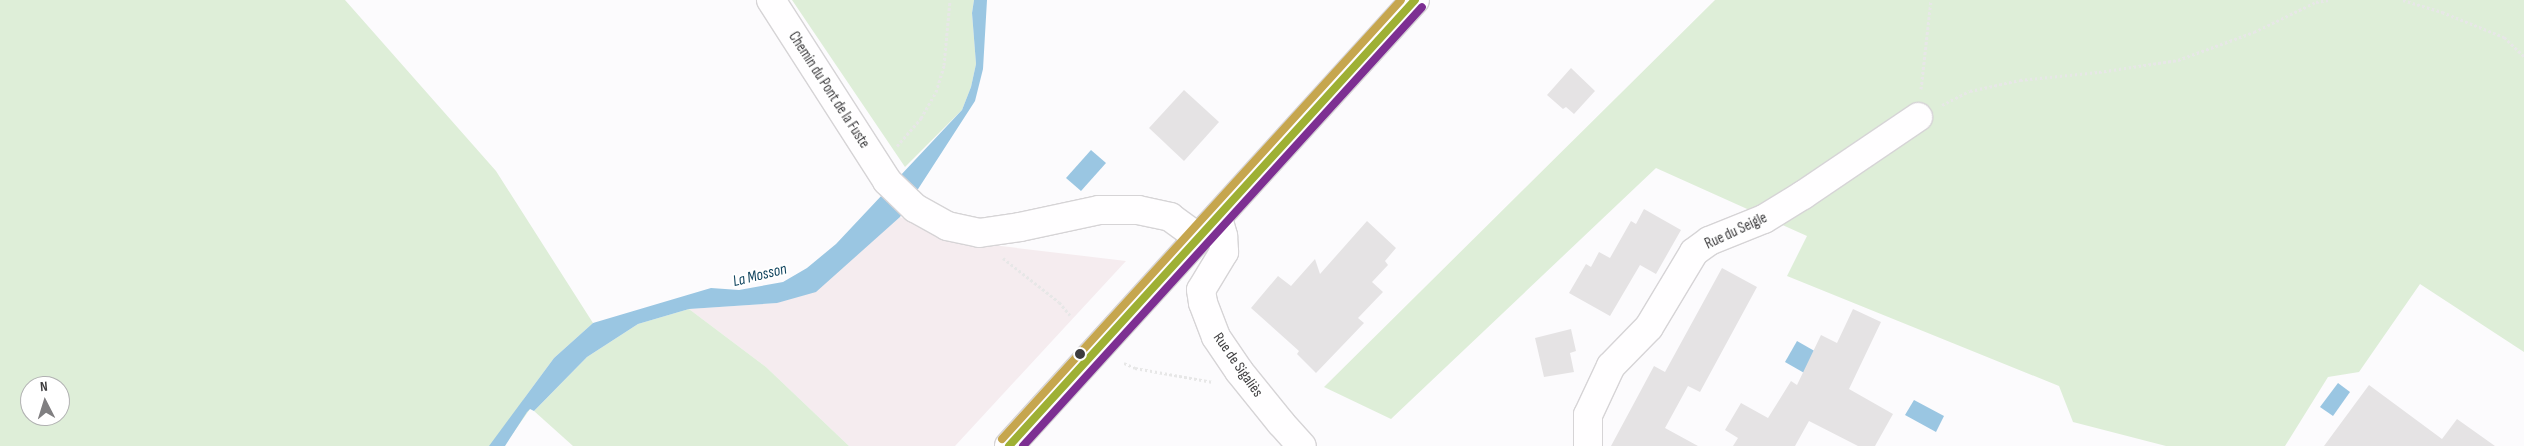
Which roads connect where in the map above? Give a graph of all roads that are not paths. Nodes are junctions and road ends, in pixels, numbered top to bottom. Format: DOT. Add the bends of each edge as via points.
graph roads {
  1 [pos="771,0"];
  2 [pos="1415,0"];
  3 [pos="1918,117"];
  4 [pos="1218,218"];
  5 [pos="1198,237"];
  6 [pos="1009,446"];
  7 [pos="1302,446"];
  8 [pos="1588,446"];
  1 -- 5 [label="street, Chemin du Pont de la Fuste" via="883,174 915,208 948,226 979,233 1099,210 1138,210 1170,217"];
  2 -- 4 [label="street"];
  3 -- 8 [label="street, Rue du Seigle" via="1764,219 1709,241 1694,252 1649,327 1611,366 1588,415"];
  4 -- 5 [label="street"];
  4 -- 7 [label="street, Rue de Sigaliès" via="1224,252 1201,290 1203,303 1216,337 1252,388"];
  5 -- 6 [label="street"];
}
